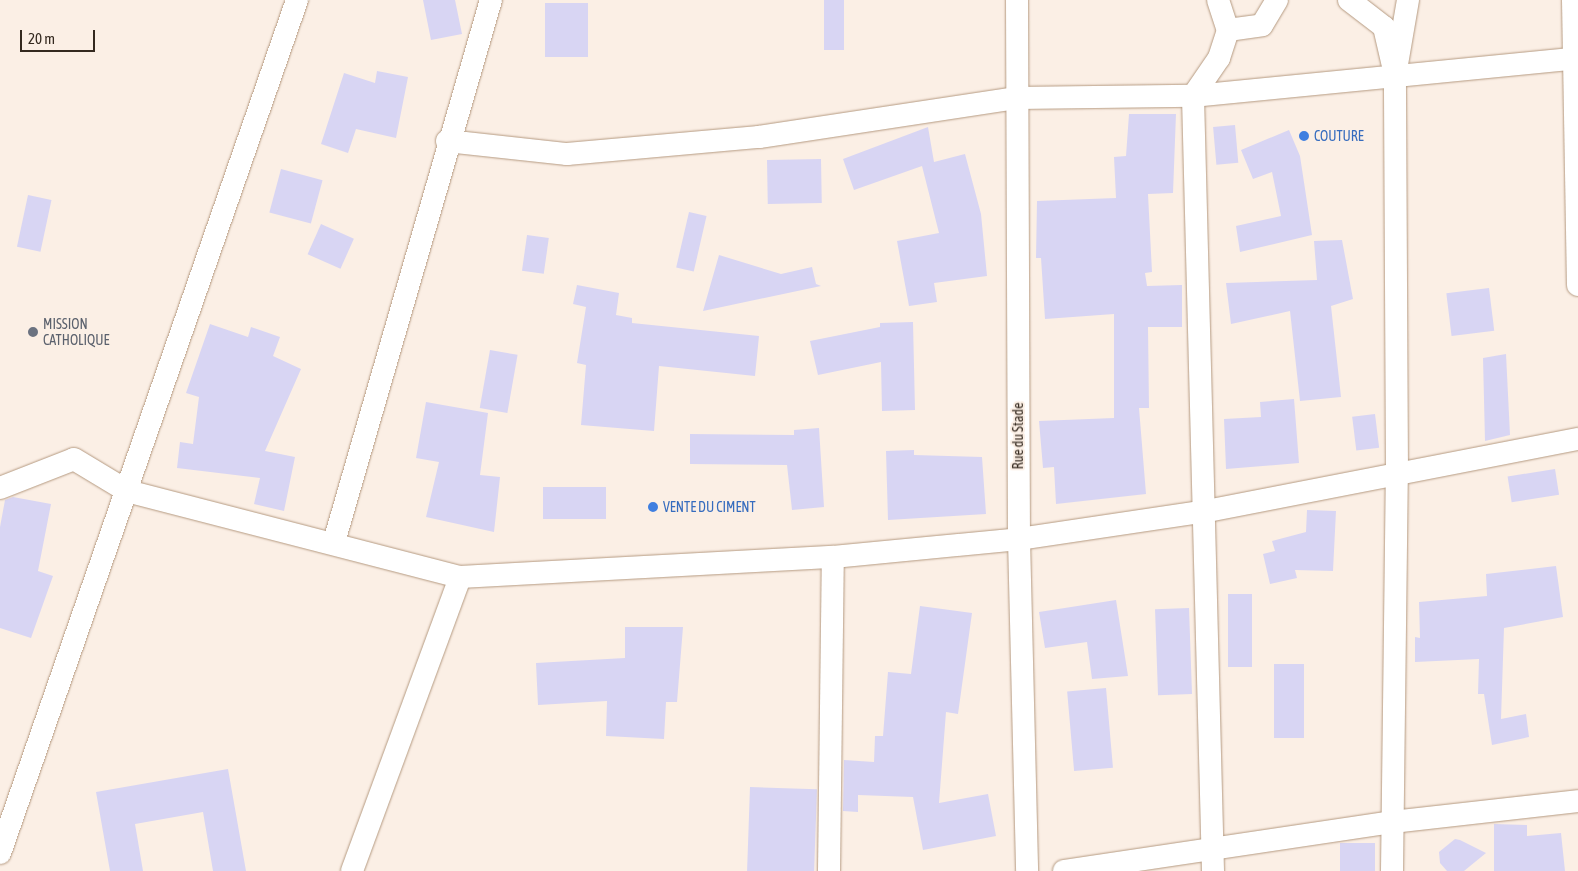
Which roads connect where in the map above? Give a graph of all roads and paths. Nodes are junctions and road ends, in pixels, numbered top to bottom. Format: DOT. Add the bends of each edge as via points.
graph roads {
  1 [pos="297,0"];
  2 [pos="492,0"];
  3 [pos="1017,0"];
  4 [pos="1218,0"];
  5 [pos="1277,0"];
  6 [pos="1349,0"];
  7 [pos="1408,0"];
  8 [pos="1573,0"];
  9 [pos="1228,30"];
  10 [pos="1575,58"];
  11 [pos="1395,76"];
  12 [pos="1193,96"];
  13 [pos="1017,98"];
  14 [pos="448,141"];
  15 [pos="1578,285"];
  16 [pos="1578,439"];
  17 [pos="1397,474"];
  18 [pos="0,488"];
  19 [pos="127,491"];
  20 [pos="1207,511"];
  21 [pos="1019,540"];
  22 [pos="334,542"];
  23 [pos="833,557"];
  24 [pos="460,577"];
  25 [pos="1578,801"];
  26 [pos="1392,822"];
  27 [pos="1213,846"];
  28 [pos="0,853"];
  29 [pos="352,871"];
  30 [pos="828,871"];
  31 [pos="1027,871"];
  32 [pos="1064,871"];
  33 [pos="1213,871"];
  34 [pos="1392,871"];
  1 -- 19 [label="street"];
  2 -- 14 [label="street"];
  3 -- 13 [label="street, Rue du Stade"];
  4 -- 9 [label="street"];
  5 -- 9 [label="street" via="1262,25"];
  6 -- 11 [label="street" via="1384,26"];
  7 -- 11 [label="street"];
  8 -- 10 [label="street"];
  9 -- 12 [label="street" via="1219,58"];
  10 -- 11 [label="street"];
  10 -- 15 [label="street"];
  11 -- 12 [label="street"];
  11 -- 17 [label="street"];
  12 -- 13 [label="street"];
  12 -- 20 [label="street"];
  13 -- 14 [label="street" via="759,137 567,154"];
  13 -- 21 [label="street, Rue du Stade"];
  14 -- 22 [label="street"];
  16 -- 17 [label="street"];
  17 -- 20 [label="street"];
  17 -- 26 [label="street"];
  18 -- 19 [label="street" via="74,460"];
  19 -- 22 [label="street"];
  19 -- 28 [label="street"];
  20 -- 21 [label="street"];
  20 -- 27 [label="street"];
  21 -- 23 [label="street"];
  21 -- 31 [label="street, Rue du Stade"];
  22 -- 24 [label="street"];
  23 -- 24 [label="street"];
  23 -- 30 [label="street"];
  24 -- 29 [label="street"];
  25 -- 26 [label="street"];
  26 -- 27 [label="street"];
  26 -- 34 [label="street"];
  27 -- 32 [label="street"];
  27 -- 33 [label="street"];
}
